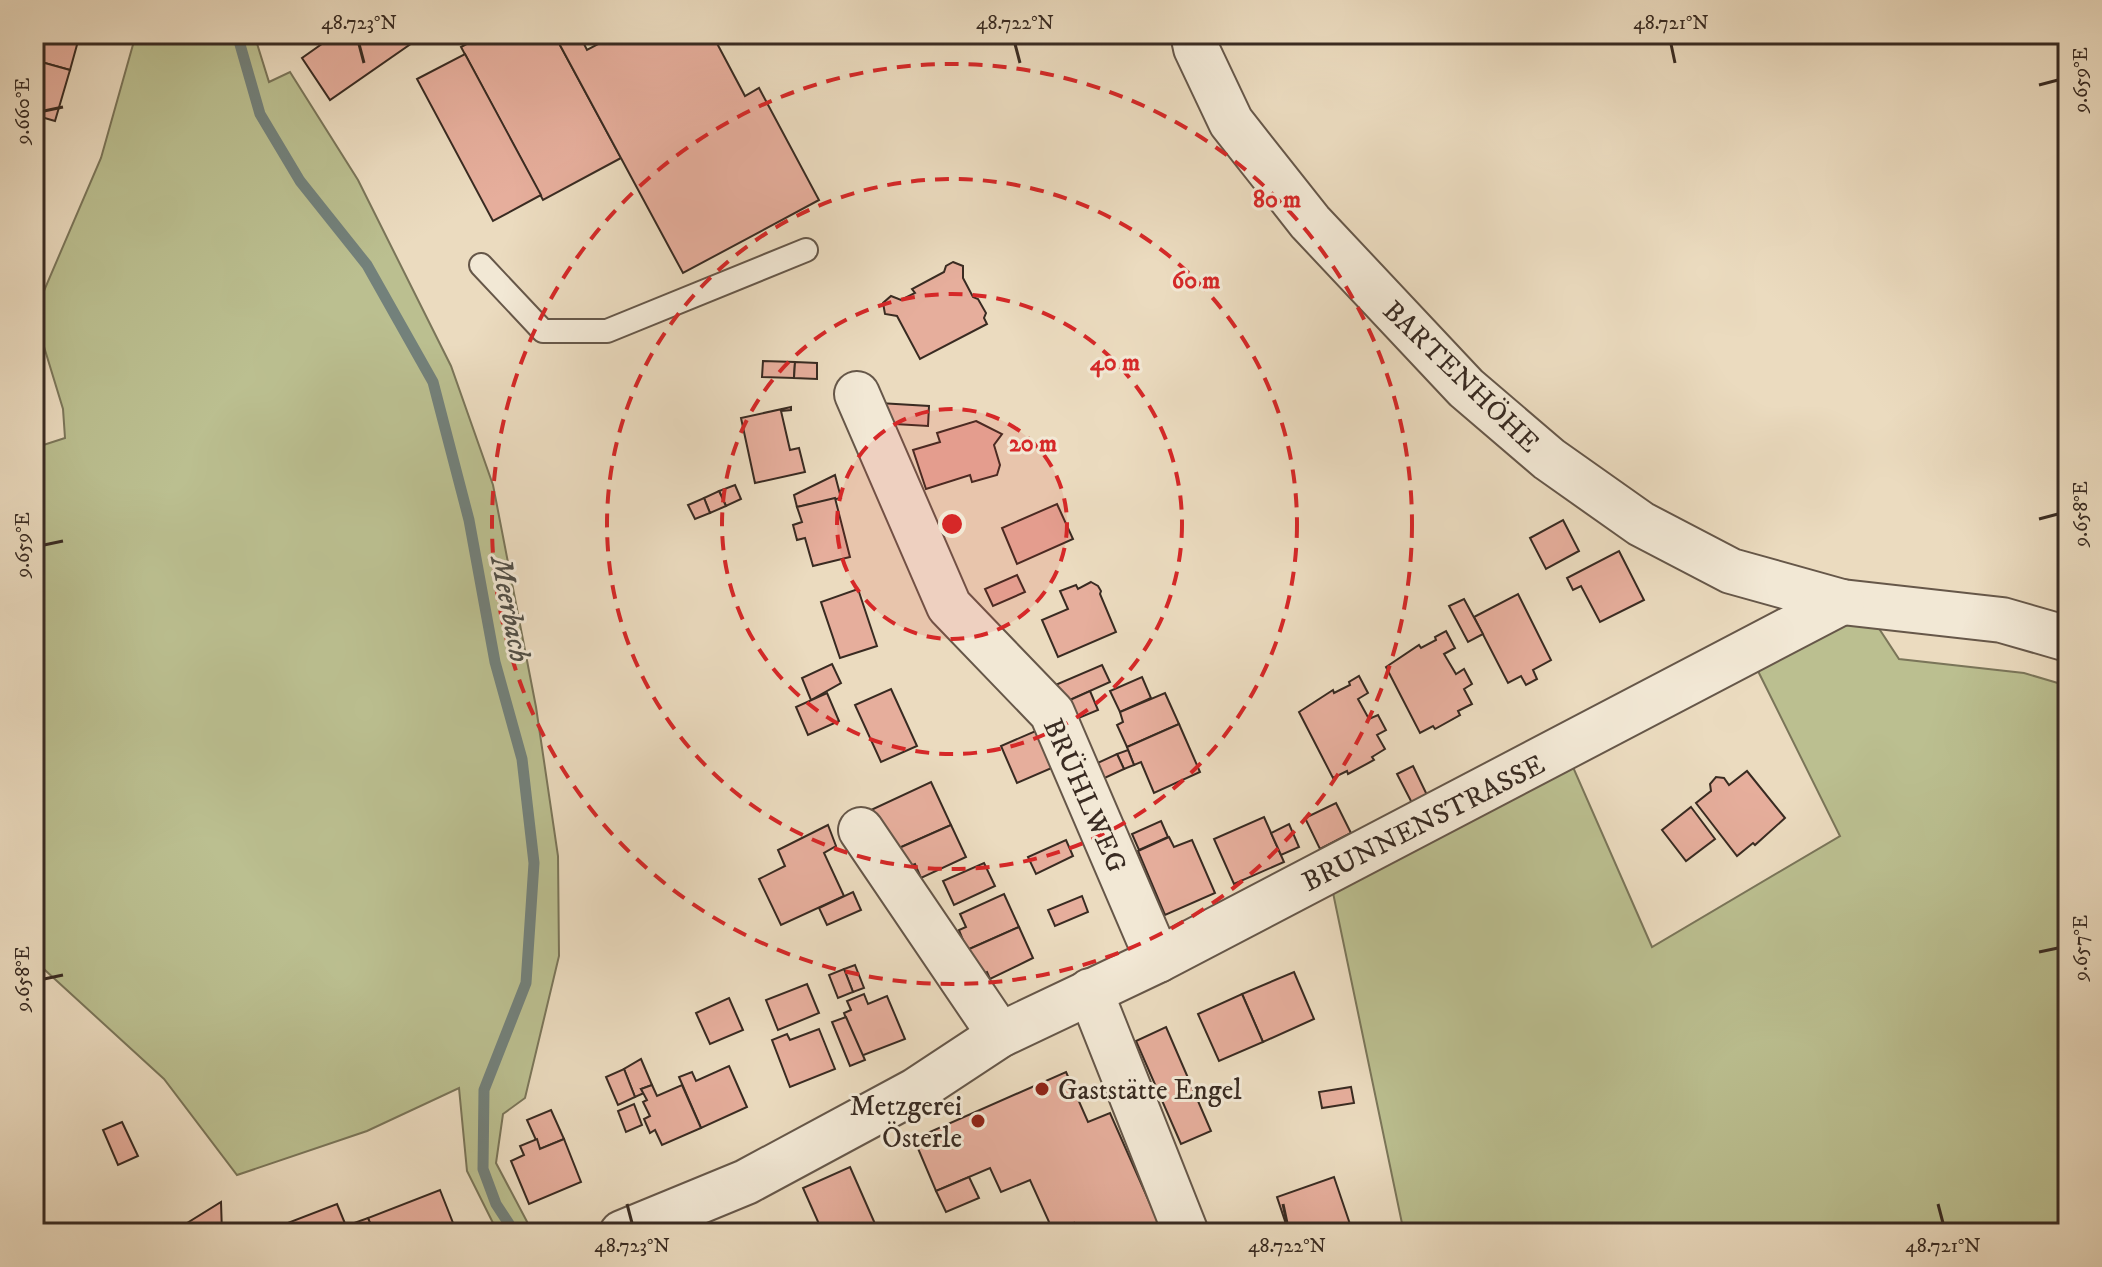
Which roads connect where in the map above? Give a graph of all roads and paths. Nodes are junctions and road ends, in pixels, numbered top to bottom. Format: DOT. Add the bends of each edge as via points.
graph roads {
  1 [pos="1193,34"];
  2 [pos="806,250"];
  3 [pos="481,265"];
  4 [pos="857,394"];
  5 [pos="1842,602"];
  6 [pos="2068,639"];
  7 [pos="861,830"];
  8 [pos="1158,960"];
  9 [pos="1090,991"];
  10 [pos="1000,1035"];
  11 [pos="622,1233"];
  12 [pos="1186,1233"];
  1 -- 5 [label="street, BARTENHÖHE" via="1231,122 1310,222 1466,388 1549,459 1641,524 1731,571"];
  2 -- 3 [label="lane" via="607,331 543,331"];
  4 -- 8 [label="street, BRÜHLWEG" via="949,606 1052,713"];
  5 -- 6 [label="street, BARTENHÖHE" via="2002,620"];
  5 -- 8 [label="street, BRUNNENSTRASSE"];
  7 -- 10 [label="street"];
  8 -- 9 [label="street, BRUNNENSTRASSE"];
  9 -- 10 [label="street, BRUNNENSTRASSE"];
  9 -- 12 [label="street"];
  10 -- 11 [label="street, BRUNNENSTRASSE" via="915,1091 746,1182"];
}
